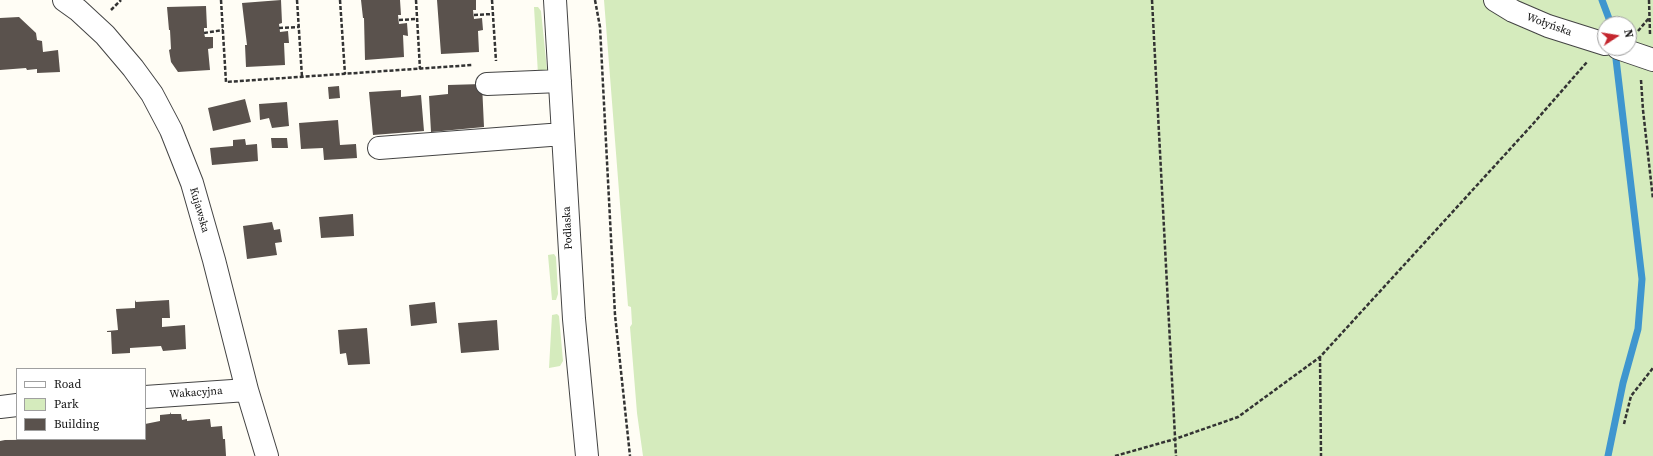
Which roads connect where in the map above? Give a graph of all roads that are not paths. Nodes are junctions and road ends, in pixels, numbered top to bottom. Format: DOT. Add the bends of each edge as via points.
graph roads {
  1 [pos="64,0"];
  2 [pos="555,0"];
  3 [pos="1495,0"];
  4 [pos="1597,50"];
  5 [pos="560,81"];
  6 [pos="488,84"];
  7 [pos="563,134"];
  8 [pos="379,148"];
  9 [pos="247,390"];
  10 [pos="146,397"];
  11 [pos="16,405"];
  12 [pos="0,406"];
  13 [pos="267,456"];
  14 [pos="587,456"];
  1 -- 9 [label="street, Kujawska" via="105,35 133,68 152,94 171,130 192,183"];
  2 -- 5 [label="street, Podlaska"];
  3 -- 4 [label="street, Wołyńska" via="1513,11"];
  5 -- 6 [label="street"];
  5 -- 7 [label="street, Podlaska"];
  7 -- 8 [label="street"];
  7 -- 14 [label="street, Podlaska" via="578,373"];
  9 -- 10 [label="street, Wakacyjna"];
  9 -- 13 [label="street, Kujawska"];
  11 -- 12 [label="street"];
}
